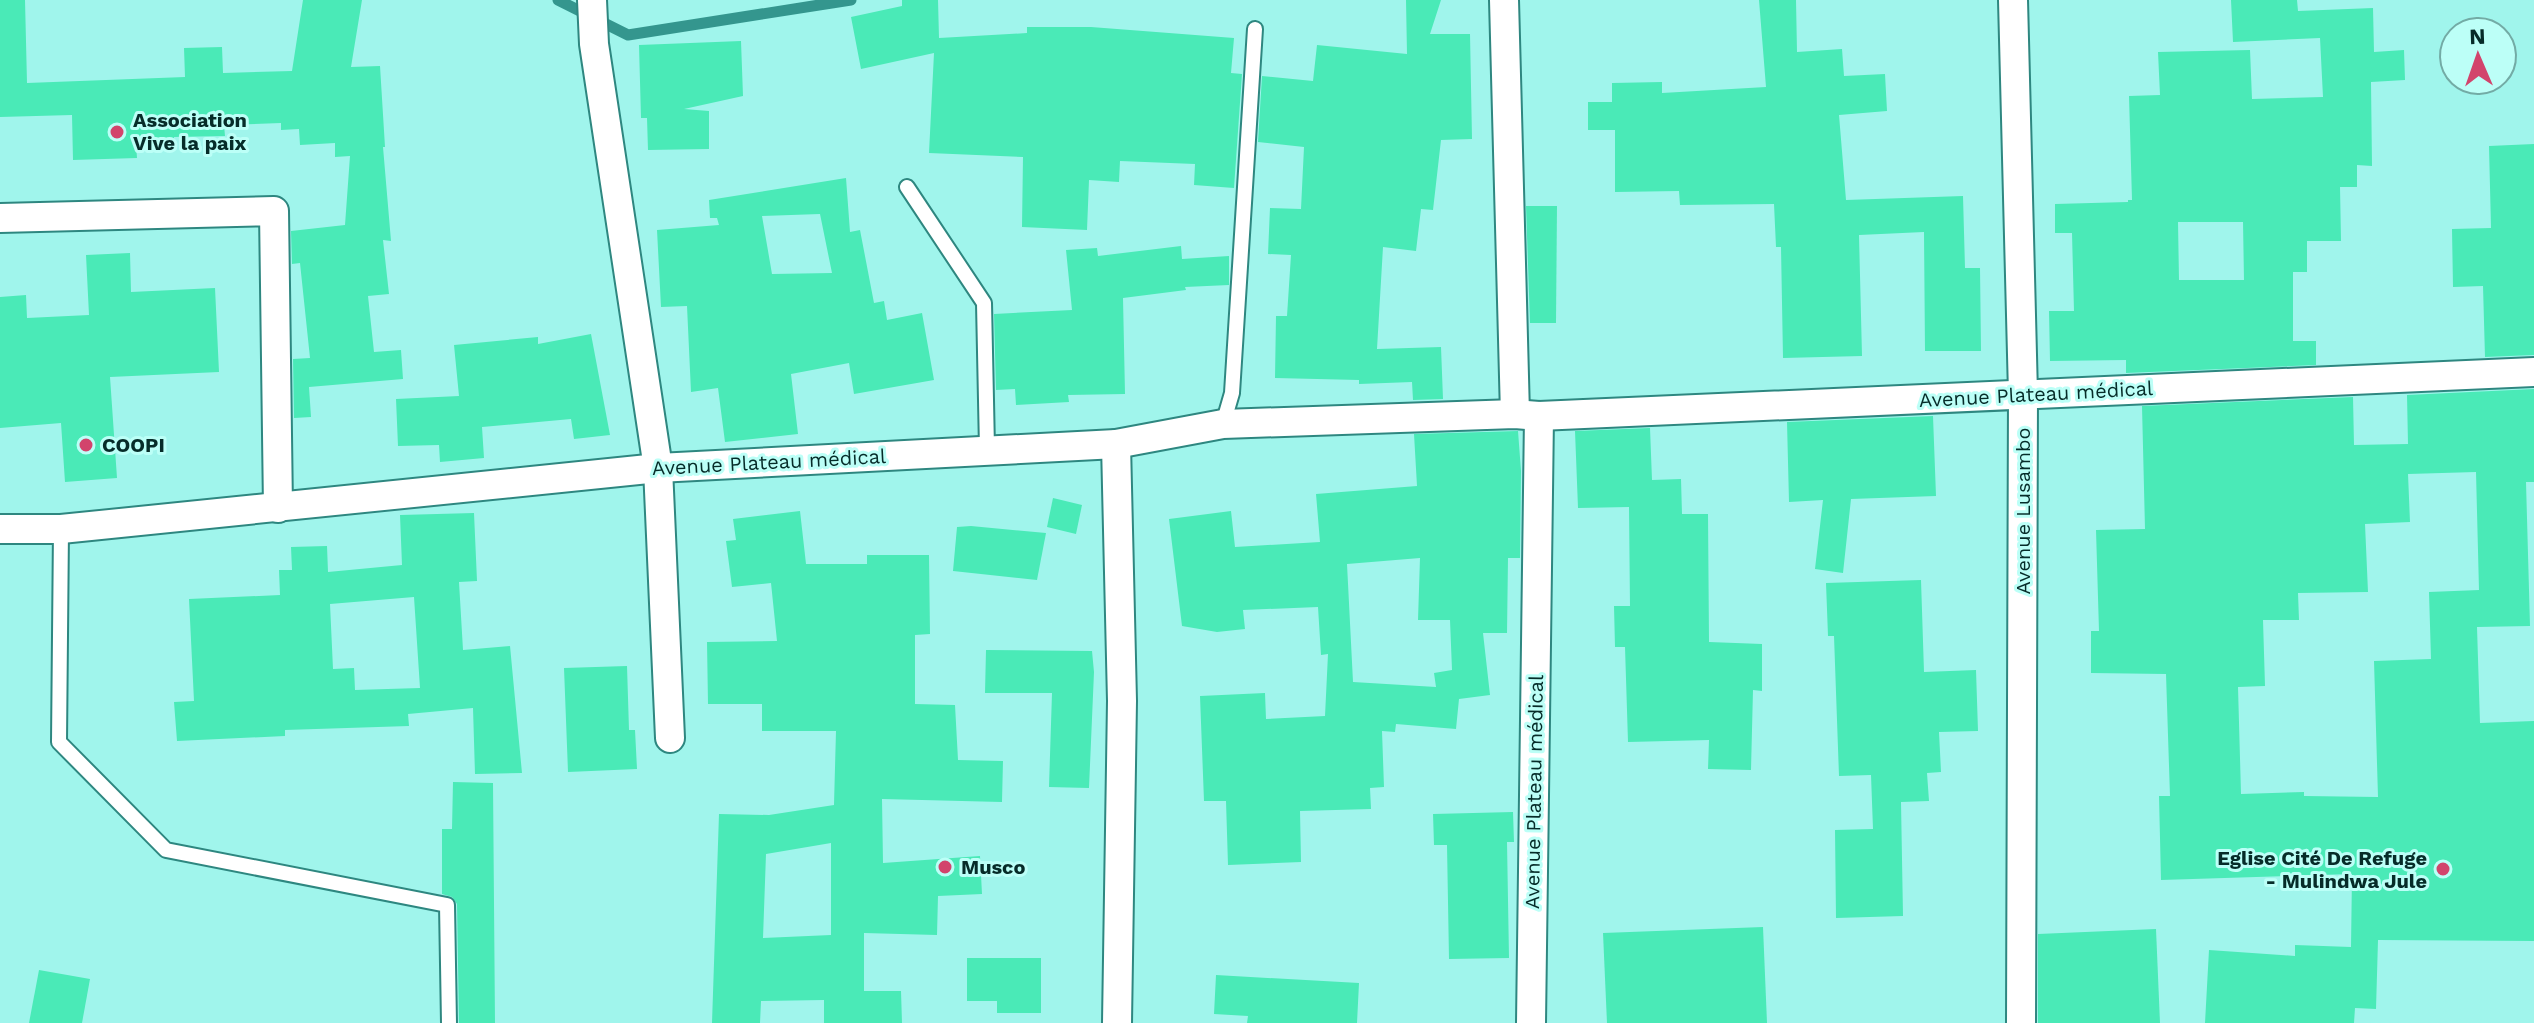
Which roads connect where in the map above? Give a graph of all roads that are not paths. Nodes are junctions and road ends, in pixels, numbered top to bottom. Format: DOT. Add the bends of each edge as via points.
graph roads {
  1 [pos="1504,0"];
  2 [pos="2013,0"];
  3 [pos="592,2"];
  4 [pos="1255,29"];
  5 [pos="907,187"];
  6 [pos="0,218"];
  7 [pos="2534,372"];
  8 [pos="2023,394"];
  9 [pos="1527,415"];
  10 [pos="1223,424"];
  11 [pos="1116,444"];
  12 [pos="987,449"];
  13 [pos="658,468"];
  14 [pos="278,508"];
  15 [pos="0,529"];
  16 [pos="61,529"];
  17 [pos="670,738"];
  18 [pos="449,1023"];
  19 [pos="1117,1023"];
  20 [pos="1531,1023"];
  21 [pos="2021,1023"];
  1 -- 9 [label="street"];
  2 -- 8 [label="street, Avenue Lusambo"];
  3 -- 13 [label="street"];
  4 -- 10 [label="lane" via="1232,393"];
  5 -- 12 [label="lane" via="984,303"];
  6 -- 14 [label="street" via="274,211"];
  7 -- 8 [label="street, Avenue Plateau médical"];
  8 -- 9 [label="street, Avenue Plateau médical"];
  8 -- 21 [label="street, Avenue Lusambo"];
  9 -- 10 [label="street, Avenue Plateau médical"];
  9 -- 20 [label="street, Avenue Plateau médical"];
  10 -- 11 [label="street, Avenue Plateau médical"];
  11 -- 12 [label="street, Avenue Plateau médical"];
  11 -- 19 [label="street" via="1122,701"];
  12 -- 13 [label="street, Avenue Plateau médical"];
  13 -- 14 [label="street, Avenue Plateau médical"];
  13 -- 17 [label="street"];
  14 -- 16 [label="street, Avenue Plateau médical"];
  15 -- 16 [label="street, Avenue Plateau médical"];
  16 -- 18 [label="lane" via="59,742 166,850 447,905"];
}
